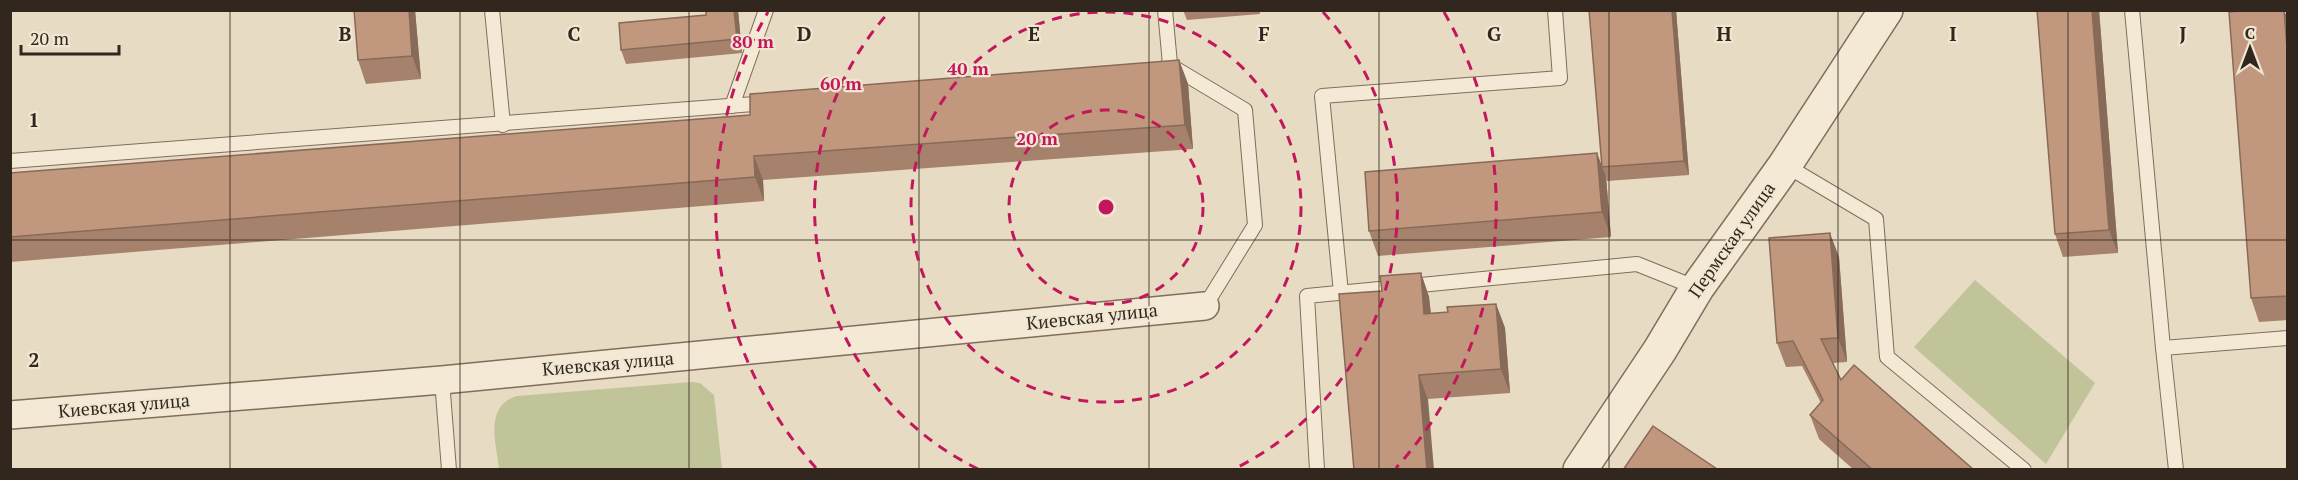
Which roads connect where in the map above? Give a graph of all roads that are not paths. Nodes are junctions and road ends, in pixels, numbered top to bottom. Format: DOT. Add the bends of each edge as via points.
graph roads {
  1 [pos="492,10"];
  2 [pos="766,10"];
  3 [pos="1165,10"];
  4 [pos="1555,10"];
  5 [pos="1886,10"];
  6 [pos="2132,10"];
  7 [pos="780,102"];
  8 [pos="732,106"];
  9 [pos="503,125"];
  10 [pos="10,161"];
  11 [pos="1785,165"];
  12 [pos="1697,288"];
  13 [pos="1341,292"];
  14 [pos="1205,306"];
  15 [pos="2288,338"];
  16 [pos="2163,348"];
  17 [pos="442,380"];
  18 [pos="10,415"];
  19 [pos="449,470"];
  20 [pos="1317,470"];
  21 [pos="1580,470"];
  22 [pos="2024,470"];
  23 [pos="2176,470"];
  1 -- 9 [label="lane"];
  2 -- 8 [label="lane"];
  3 -- 14 [label="lane" via="1164,64 1245,110 1255,225"];
  4 -- 13 [label="lane" via="1560,78 1322,96"];
  5 -- 11 [label="street, Пермская улица"];
  6 -- 16 [label="lane"];
  7 -- 8 [label="lane"];
  8 -- 9 [label="lane"];
  9 -- 10 [label="lane"];
  11 -- 12 [label="street, Пермская улица"];
  11 -- 22 [label="lane" via="1876,219 1887,357"];
  12 -- 13 [label="lane" via="1637,264"];
  12 -- 21 [label="street, Пермская улица"];
  13 -- 20 [label="lane" via="1307,296"];
  14 -- 17 [label="street, Киевская улица"];
  15 -- 16 [label="lane"];
  16 -- 23 [label="lane"];
  17 -- 18 [label="street, Киевская улица"];
  17 -- 19 [label="lane"];
}
